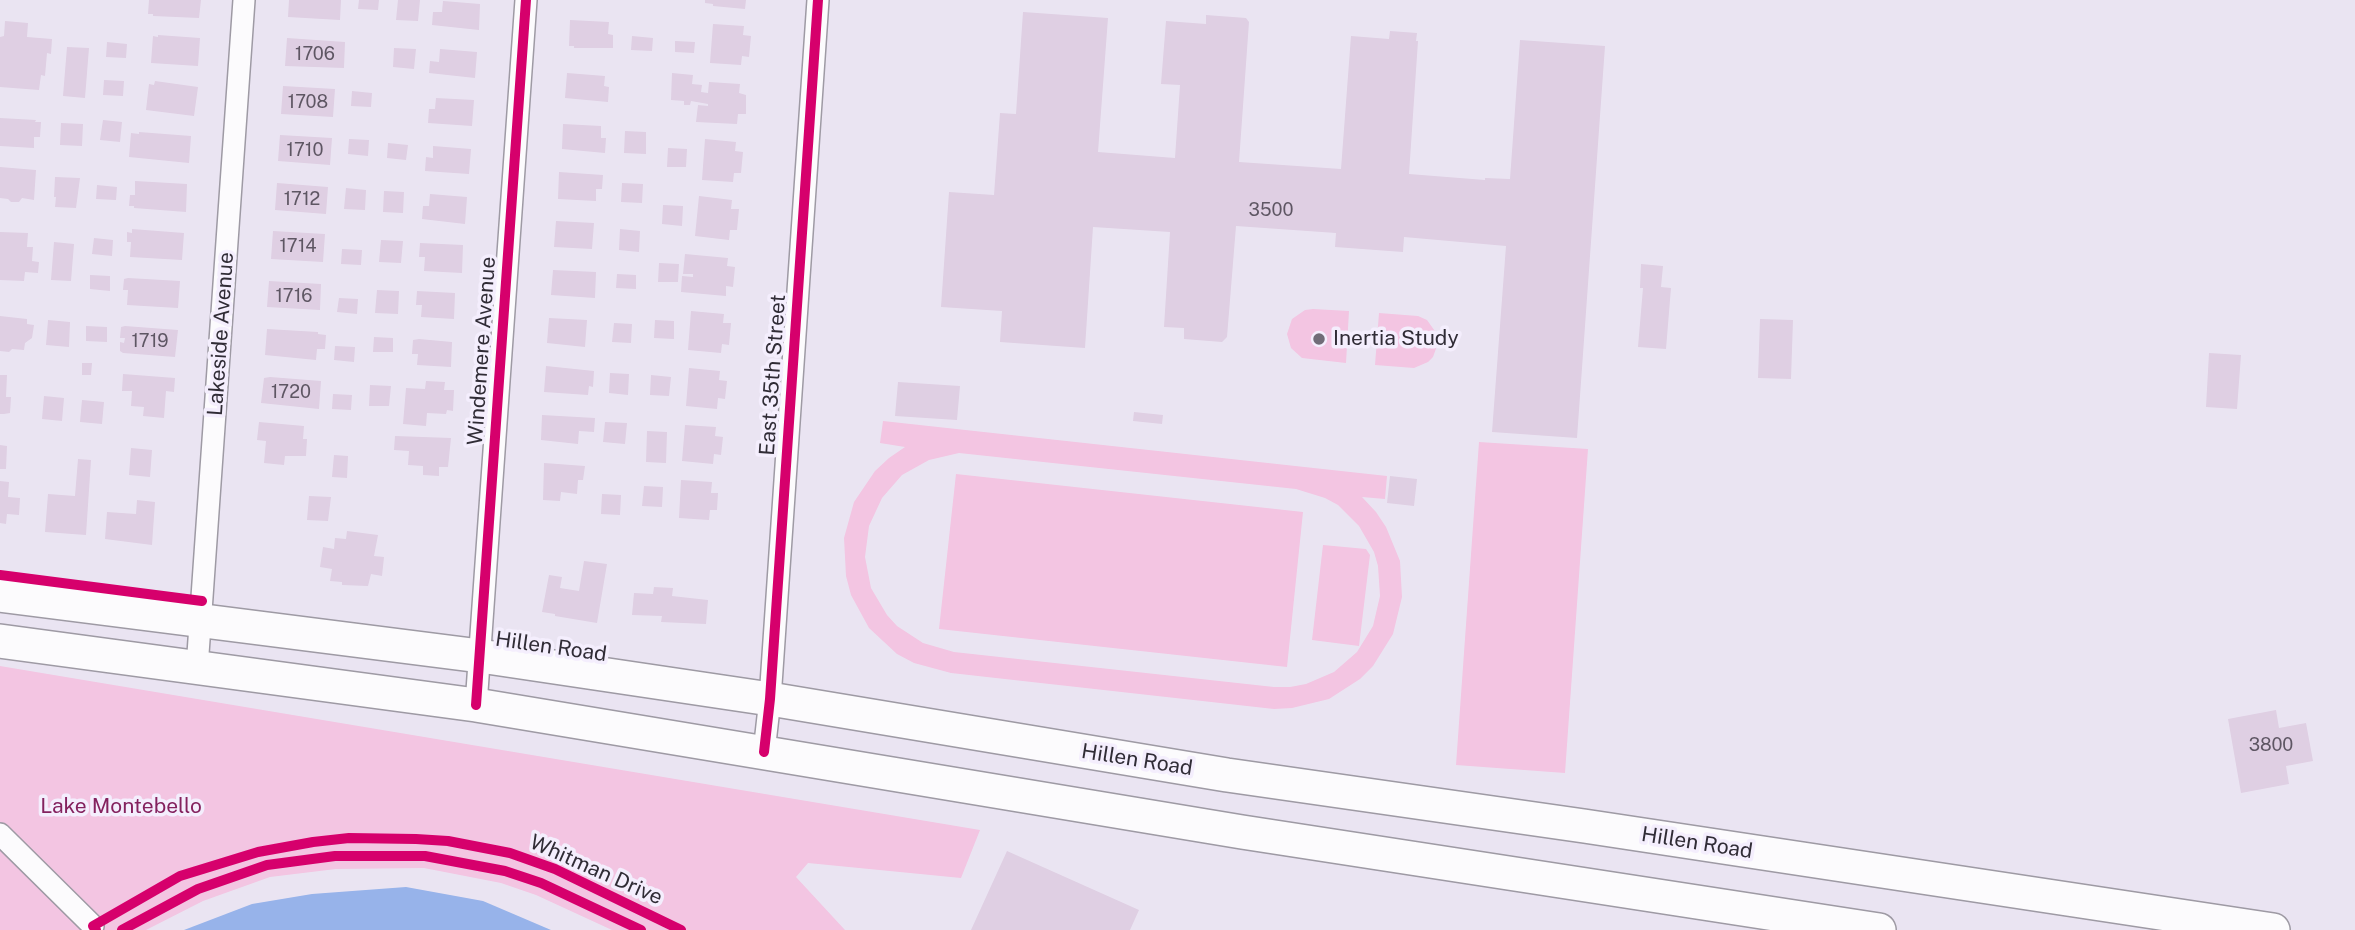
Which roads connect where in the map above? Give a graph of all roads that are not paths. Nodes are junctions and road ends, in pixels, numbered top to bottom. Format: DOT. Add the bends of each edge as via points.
graph roads {
  1 [pos="244,0"];
  2 [pos="526,0"];
  3 [pos="818,0"];
  4 [pos="0,595"];
  5 [pos="201,619"];
  6 [pos="0,640"];
  7 [pos="480,656"];
  8 [pos="197,668"];
  9 [pos="770,699"];
  10 [pos="476,705"];
  11 [pos="764,752"];
  12 [pos="0,834"];
  13 [pos="93,926"];
  14 [pos="1879,930"];
  15 [pos="2273,930"];
  1 -- 5 [label="street, Lakeside Avenue"];
  2 -- 7 [label="street, Windemere Avenue"];
  3 -- 9 [label="street, East 35th Street"];
  4 -- 5 [label="main road, Hillen Road"];
  5 -- 7 [label="main road, Hillen Road"];
  5 -- 8 [label="street, Lakeside Avenue"];
  6 -- 8 [label="main road"];
  7 -- 9 [label="main road, Hillen Road"];
  7 -- 10 [label="street, Windemere Avenue"];
  8 -- 10 [label="main road"];
  9 -- 11 [label="street, East 35th Street"];
  9 -- 15 [label="main road, Hillen Road" via="1241,777"];
  10 -- 11 [label="main road"];
  11 -- 14 [label="main road"];
  12 -- 13 [label="street"];
}
